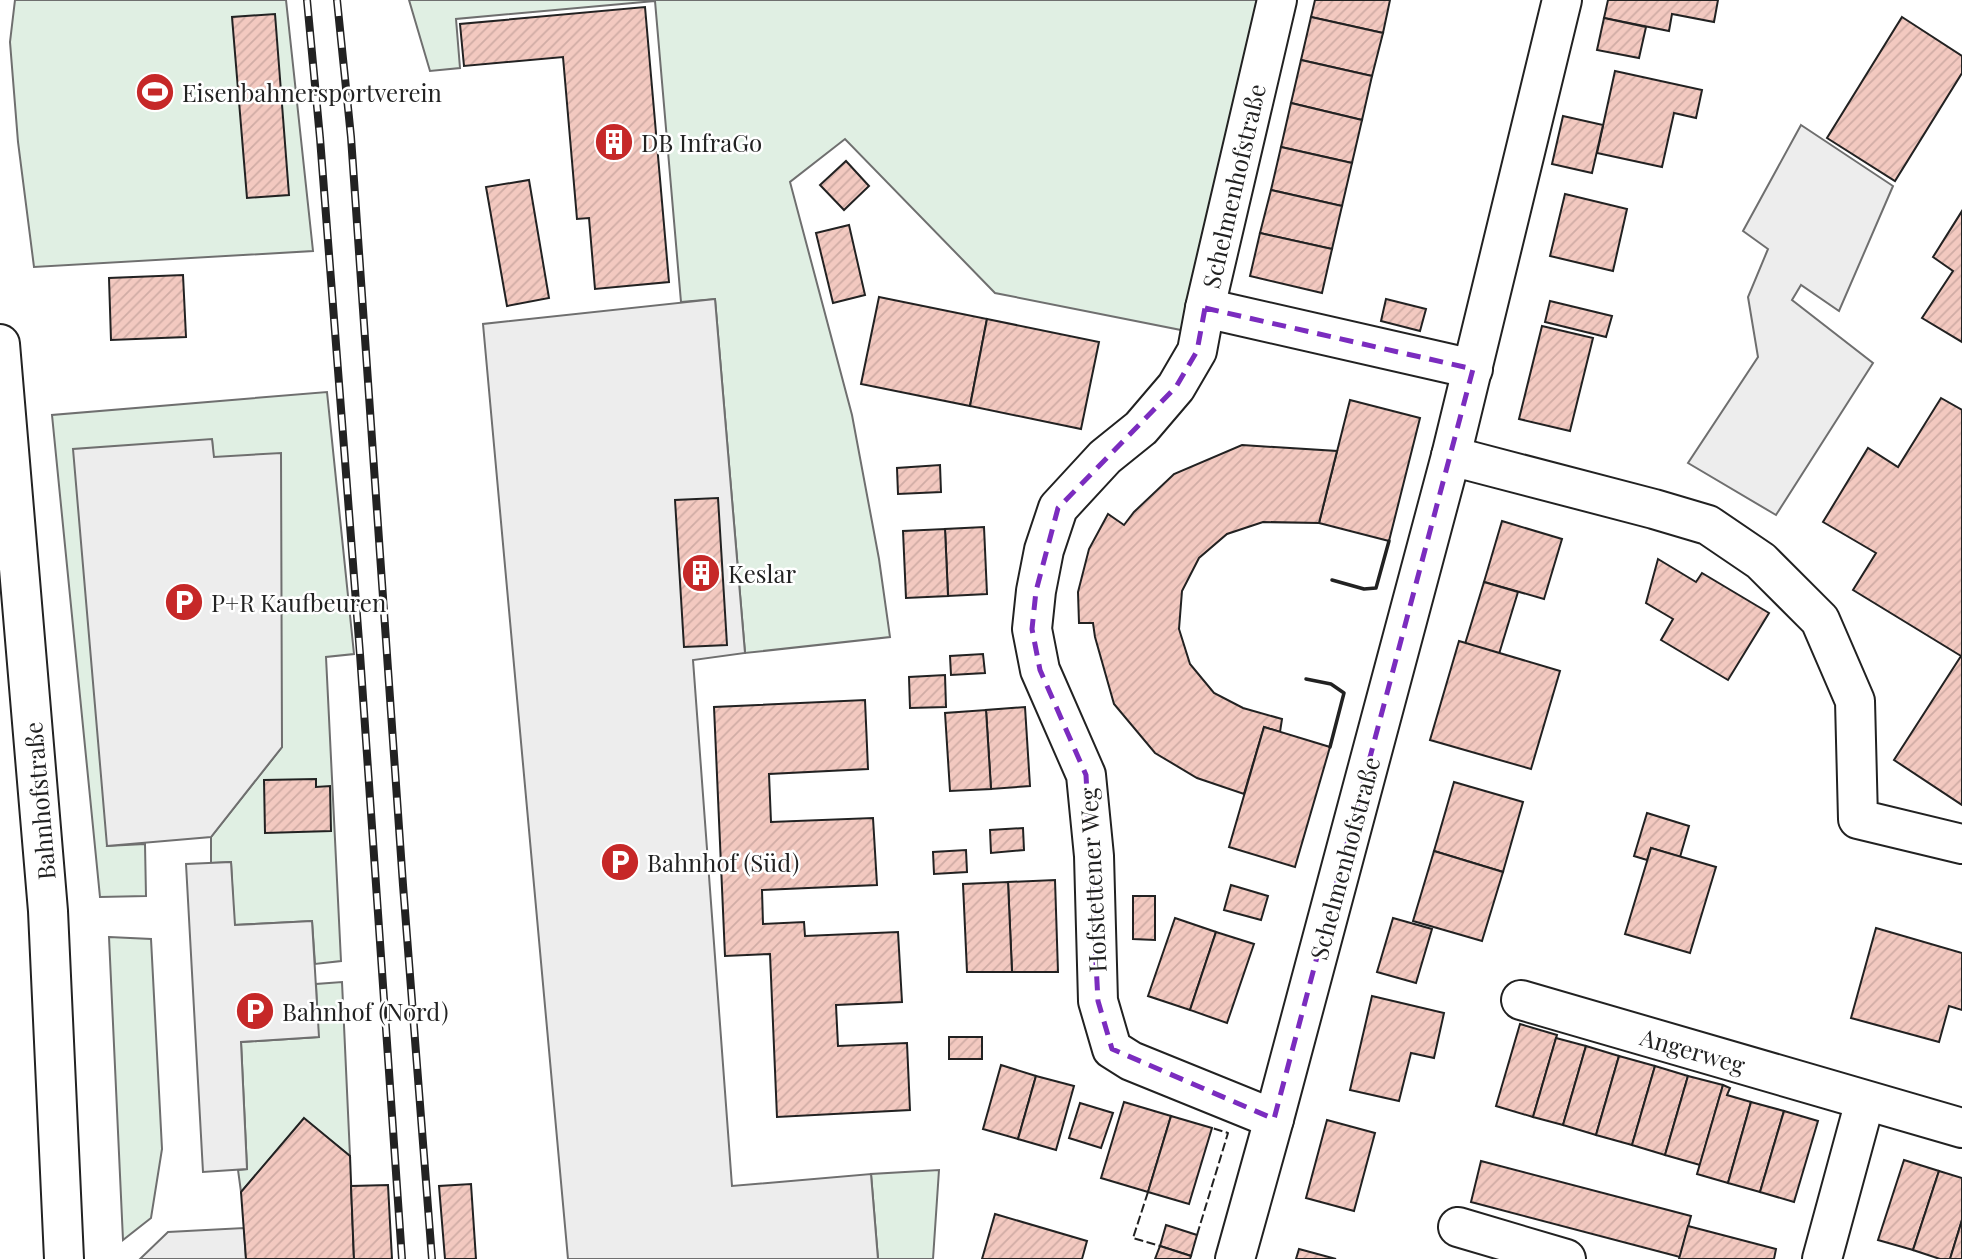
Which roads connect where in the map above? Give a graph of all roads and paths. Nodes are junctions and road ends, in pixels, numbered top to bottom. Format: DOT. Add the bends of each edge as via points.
graph roads {
  1 [pos="1277,0"];
  2 [pos="1562,0"];
  3 [pos="1205,308"];
  4 [pos="0,344"];
  5 [pos="1473,369"];
  6 [pos="1451,456"];
  7 [pos="1962,844"];
  8 [pos="1521,1000"];
  9 [pos="1865,1101"];
  10 [pos="1274,1119"];
  11 [pos="1962,1128"];
  12 [pos="1458,1227"];
  13 [pos="64,1259"];
  14 [pos="1235,1259"];
  15 [pos="1566,1259"];
  16 [pos="1822,1259"];
  1 -- 3 [label="street, Schelmenhofstraße"];
  2 -- 5 [label="street, Schelmenhofstraße"];
  3 -- 5 [label="street, Schelmenhofstraße"];
  3 -- 10 [label="street, Hofstettener Weg" via="1197,351 1176,387 1142,428 1105,457 1058,508 1044,550 1032,629 1040,670 1086,775 1094,856 1098,1001 1112,1049"];
  4 -- 13 [label="street, Bahnhofstraße" via="48,911"];
  5 -- 6 [label="street, Schelmenhofstraße"];
  6 -- 7 [label="street" via="1708,525 1760,561 1820,620 1856,701 1858,819"];
  6 -- 10 [label="street, Schelmenhofstraße"];
  8 -- 9 [label="street, Angerweg"];
  9 -- 11 [label="street, Angerweg"];
  9 -- 16 [label="street"];
  10 -- 14 [label="street, Schelmenhofstraße"];
  12 -- 15 [label="street"];
}
